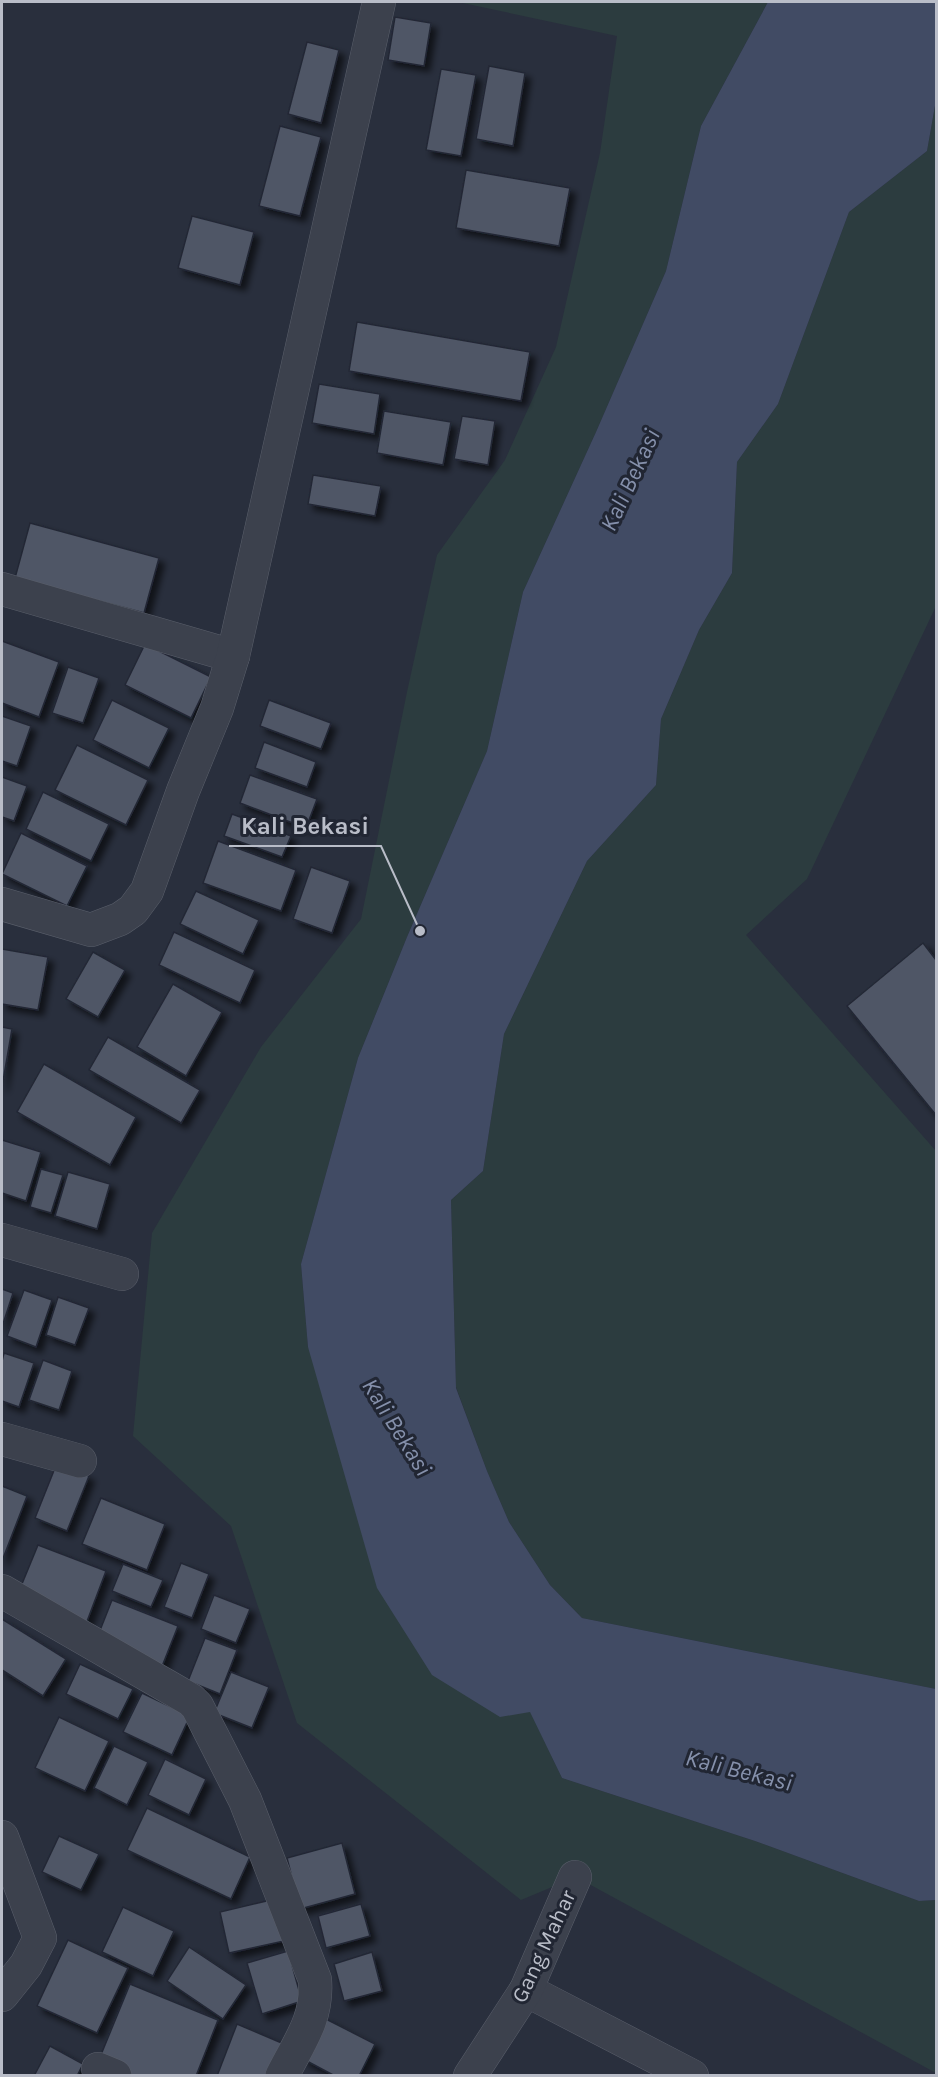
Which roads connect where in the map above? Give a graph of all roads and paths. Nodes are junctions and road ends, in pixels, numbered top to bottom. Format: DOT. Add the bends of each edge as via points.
graph roads {
  1 [pos="379,2"];
  2 [pos="2,589"];
  3 [pos="233,656"];
  4 [pos="2,904"];
  5 [pos="2,1240"];
  6 [pos="122,1274"];
  7 [pos="2,1439"];
  8 [pos="80,1461"];
  9 [pos="2,1591"];
  10 [pos="2,1837"];
  11 [pos="576,1877"];
  12 [pos="526,1990"];
  13 [pos="2,1995"];
  14 [pos="282,2076"];
  15 [pos="470,2076"];
  16 [pos="692,2076"];
  1 -- 3 [label="street"];
  2 -- 3 [label="street"];
  3 -- 4 [label="street" via="147,891 133,910 91,930"];
  5 -- 6 [label="street"];
  7 -- 8 [label="street"];
  9 -- 14 [label="street" via="192,1700 196,1706 245,1800 315,1980 312,2018"];
  10 -- 13 [label="street" via="40,1938 26,1965"];
  11 -- 12 [label="street, Gang Mahar"];
  12 -- 15 [label="street, Gang Mahar"];
  12 -- 16 [label="street"];
}
